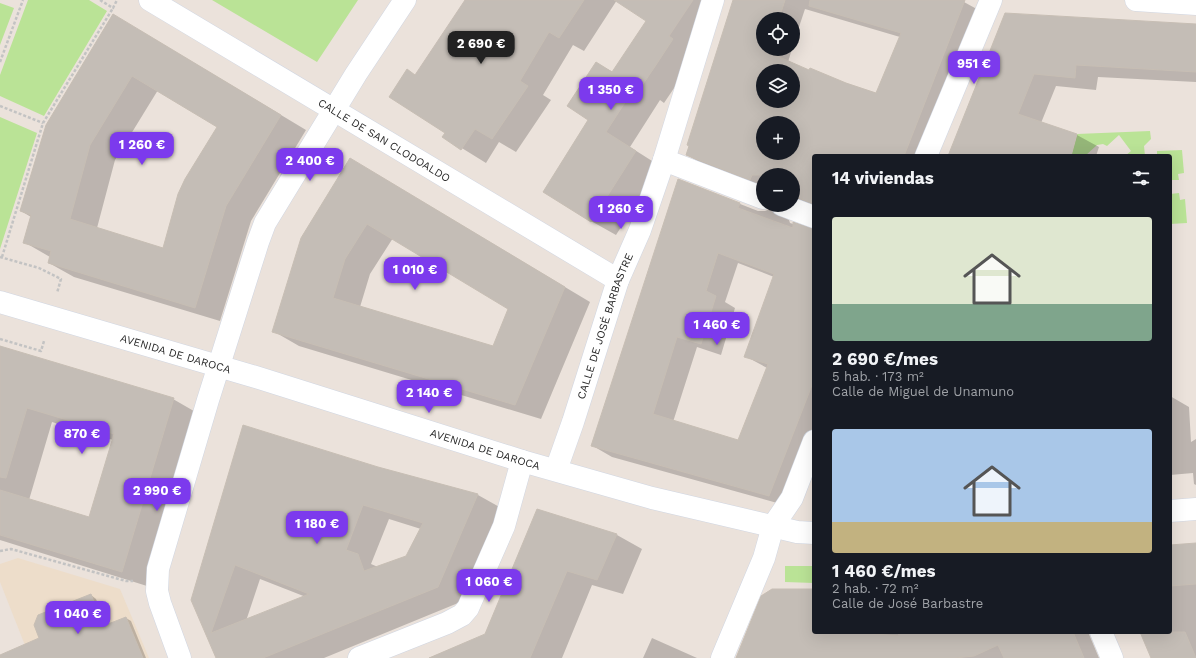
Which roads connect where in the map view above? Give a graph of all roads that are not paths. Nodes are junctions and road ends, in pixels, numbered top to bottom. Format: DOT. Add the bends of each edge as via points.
graph roads {
  1 [pos="150,0"];
  2 [pos="405,0"];
  3 [pos="713,0"];
  4 [pos="991,0"];
  5 [pos="1136,0"];
  6 [pos="1196,4"];
  7 [pos="334,110"];
  8 [pos="927,154"];
  9 [pos="664,160"];
  10 [pos="756,195"];
  11 [pos="800,212"];
  12 [pos="812,216"];
  13 [pos="618,280"];
  14 [pos="0,302"];
  15 [pos="220,366"];
  16 [pos="812,446"];
  17 [pos="522,461"];
  18 [pos="556,470"];
  19 [pos="1196,509"];
  20 [pos="1172,511"];
  21 [pos="773,526"];
  22 [pos="812,533"];
  23 [pos="1102,634"];
  24 [pos="180,658"];
  25 [pos="359,658"];
  26 [pos="722,658"];
  27 [pos="1112,658"];
  1 -- 7 [label="street, CALLE DE SAN CLODOALDO"];
  2 -- 7 [label="street"];
  3 -- 9 [label="street, CALLE DE JOSÉ BARBASTRE"];
  4 -- 8 [label="street"];
  5 -- 6 [label="street"];
  7 -- 13 [label="street, CALLE DE SAN CLODOALDO"];
  7 -- 15 [label="street" via="265,223"];
  9 -- 10 [label="street"];
  9 -- 13 [label="street, CALLE DE JOSÉ BARBASTRE" via="640,230"];
  11 -- 12 [label="street"];
  13 -- 18 [label="street, CALLE DE JOSÉ BARBASTRE" via="574,422"];
  14 -- 15 [label="street, AVENIDA DE DAROCA"];
  15 -- 17 [label="street, AVENIDA DE DAROCA"];
  15 -- 24 [label="street" via="158,569 157,591"];
  16 -- 21 [label="street" via="792,498"];
  17 -- 18 [label="street, AVENIDA DE DAROCA"];
  17 -- 25 [label="street" via="504,526 468,608 462,615 447,623"];
  18 -- 21 [label="street, AVENIDA DE DAROCA" via="652,498"];
  19 -- 20 [label="street"];
  21 -- 22 [label="street, AVENIDA DE DAROCA"];
  21 -- 26 [label="street" via="764,558"];
  23 -- 27 [label="street"];
}
